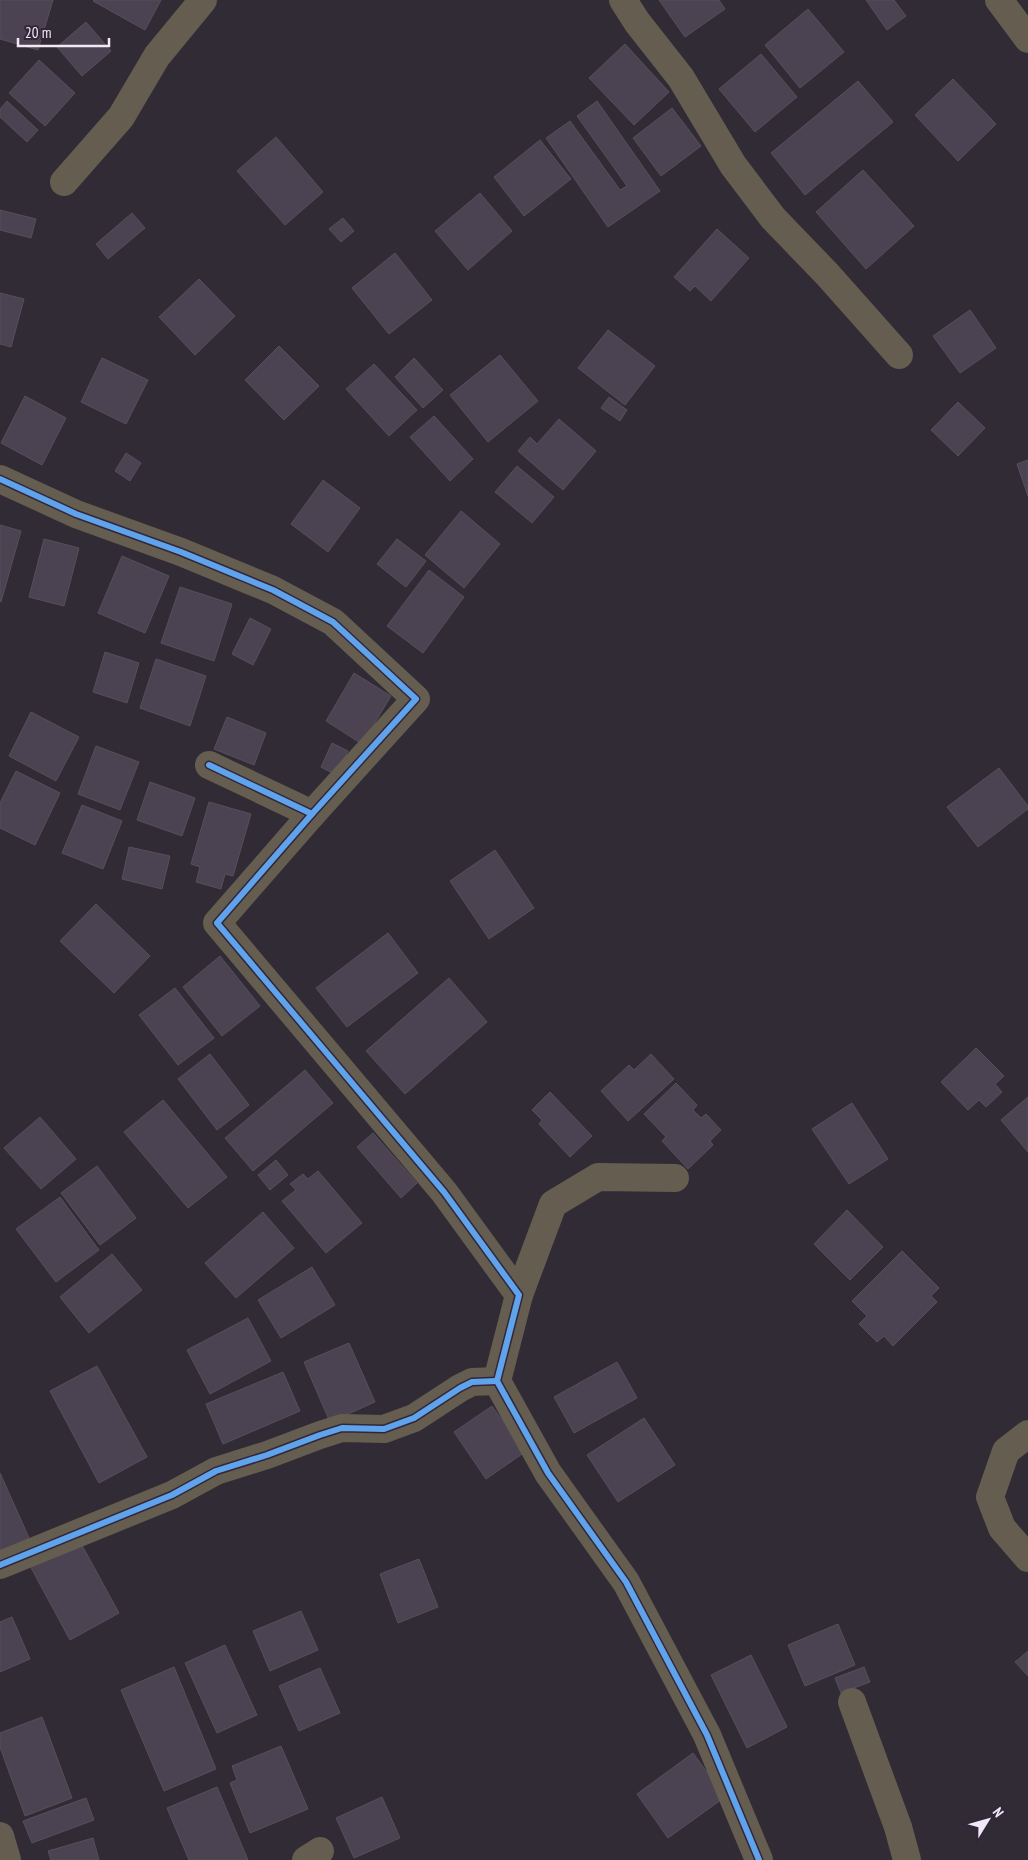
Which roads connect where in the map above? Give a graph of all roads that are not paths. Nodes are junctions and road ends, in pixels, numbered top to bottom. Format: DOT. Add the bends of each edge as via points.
graph roads {
  1 [pos="203,0"];
  2 [pos="623,0"];
  3 [pos="998,0"];
  4 [pos="1028,38"];
  5 [pos="64,182"];
  6 [pos="898,355"];
  7 [pos="0,479"];
  8 [pos="209,765"];
  9 [pos="312,814"];
  10 [pos="674,1178"];
  11 [pos="519,1295"];
  12 [pos="497,1381"];
  13 [pos="1028,1434"];
  14 [pos="1028,1558"];
  15 [pos="0,1565"];
  16 [pos="852,1702"];
  17 [pos="0,1836"];
  18 [pos="6,1860"];
  19 [pos="759,1860"];
  20 [pos="907,1860"];
  1 -- 5 [label="street" via="157,56 121,116"];
  2 -- 6 [label="street" via="681,78 733,165 773,218 833,280"];
  3 -- 4 [label="street"];
  7 -- 9 [label="street" via="76,514 273,590 333,622 416,699"];
  8 -- 9 [label="street"];
  9 -- 11 [label="street" via="217,923 444,1192"];
  10 -- 11 [label="street" via="598,1178 553,1204"];
  11 -- 12 [label="street"];
  12 -- 15 [label="street" via="472,1382 414,1418 384,1429 342,1428 216,1471 172,1495"];
  12 -- 19 [label="street" via="548,1473 626,1582 707,1735"];
  13 -- 14 [label="street" via="1006,1450 990,1496 1002,1528"];
  16 -- 20 [label="street" via="898,1826"];
  17 -- 18 [label="street"];
}
